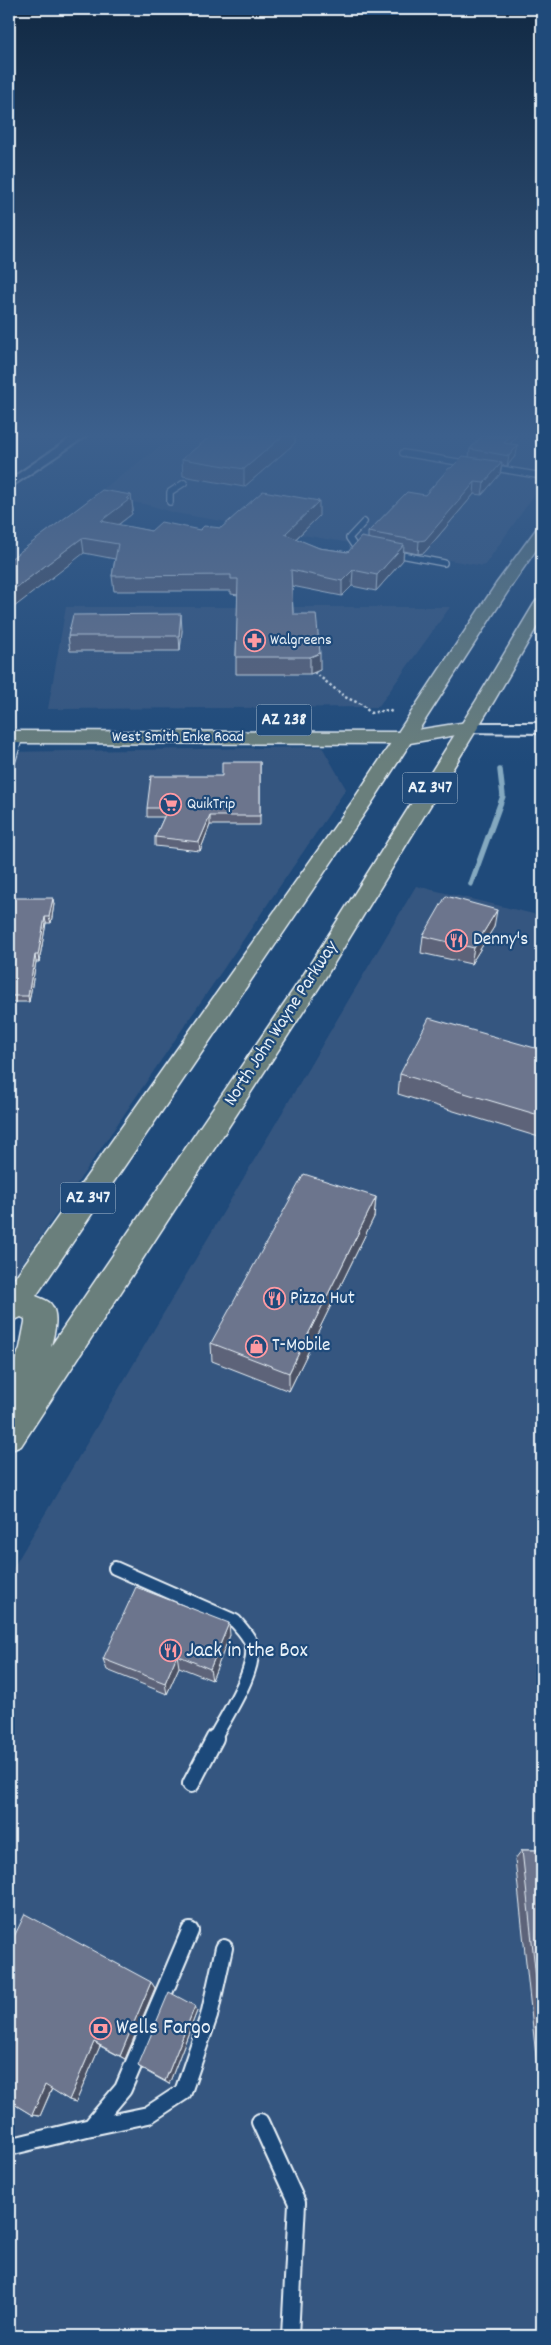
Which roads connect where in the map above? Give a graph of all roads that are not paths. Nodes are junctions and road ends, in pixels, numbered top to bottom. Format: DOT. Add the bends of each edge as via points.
graph roads {
  1 [pos="354,545"];
  2 [pos="531,545"];
  3 [pos="373,550"];
  4 [pos="382,552"];
  5 [pos="444,562"];
  6 [pos="542,604"];
  7 [pos="154,720"];
  8 [pos="9,721"];
  9 [pos="467,728"];
  10 [pos="542,728"];
  11 [pos="409,731"];
  12 [pos="14,737"];
  13 [pos="9,770"];
  14 [pos="13,1305"];
  15 [pos="9,1411"];
  16 [pos="9,1436"];
  17 [pos="115,1568"];
  18 [pos="191,1784"];
  19 [pos="190,1931"];
  20 [pos="224,1948"];
  21 [pos="260,2122"];
  22 [pos="91,2127"];
  23 [pos="9,2147"];
  24 [pos="290,2336"];
  1 -- 3 [label="lane"];
  2 -- 11 [label="main road, AZ 347"];
  4 -- 5 [label="lane"];
  6 -- 9 [label="main road, North John Wayne Parkway / AZ 347"];
  7 -- 8 [label="main road, West Smith Enke Road / AZ 238"];
  7 -- 11 [label="main road, West Smith Enke Road / AZ 238" via="385,720"];
  7 -- 12 [label="main road" via="132,728 40,728"];
  9 -- 10 [label="street, West Smith Enke Road"];
  9 -- 11 [label="main road, West Smith Enke Road / AZ 238"];
  9 -- 16 [label="main road, North John Wayne Parkway / AZ 347" via="310,983"];
  11 -- 12 [label="main road, West Smith Enke Road / AZ 238"];
  11 -- 14 [label="main road, AZ 347"];
  12 -- 13 [label="lane"];
  14 -- 15 [label="main road" via="39,1312 41,1320 38,1338"];
  17 -- 18 [label="lane" via="235,1621 249,1637 254,1654 249,1671"];
  19 -- 22 [label="lane" via="123,2089"];
  20 -- 22 [label="lane" via="209,2016 184,2092 148,2115"];
  21 -- 24 [label="lane" via="297,2203"];
  22 -- 23 [label="lane"];
}
